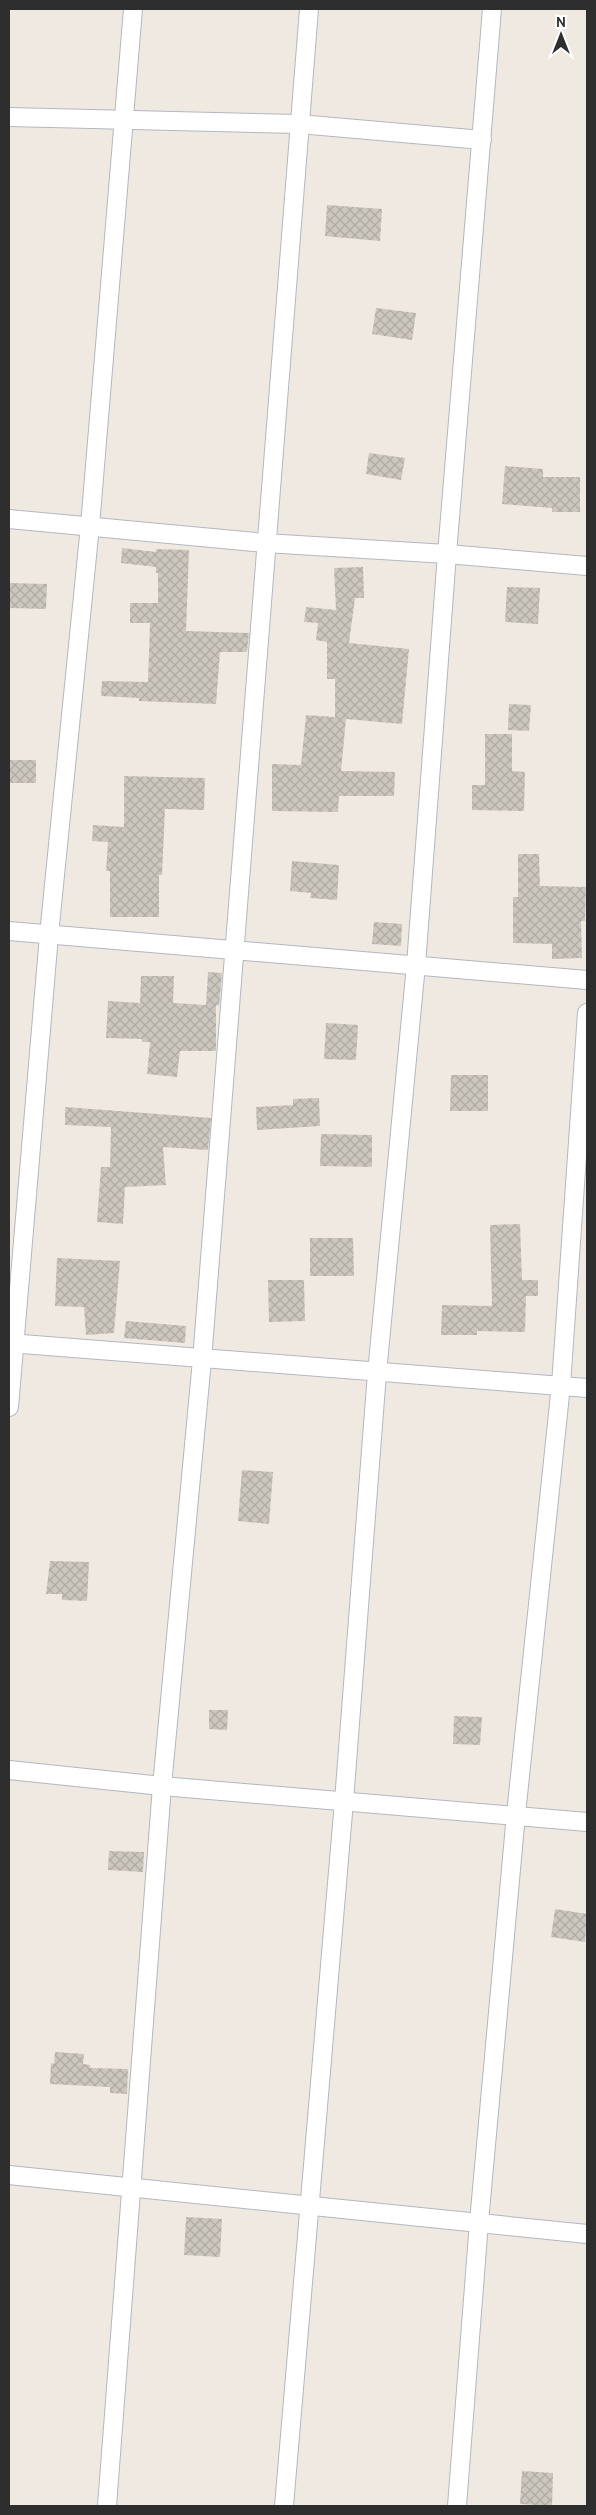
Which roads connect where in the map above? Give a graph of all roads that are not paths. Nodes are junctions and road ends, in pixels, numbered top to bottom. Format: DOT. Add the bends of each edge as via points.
graph roads {
  1 [pos="133,9"];
  2 [pos="309,9"];
  3 [pos="492,9"];
  4 [pos="9,117"];
  5 [pos="123,120"];
  6 [pos="299,124"];
  7 [pos="482,140"];
  8 [pos="9,519"];
  9 [pos="90,526"];
  10 [pos="265,543"];
  11 [pos="447,554"];
  12 [pos="587,566"];
  13 [pos="9,931"];
  14 [pos="49,935"];
  15 [pos="233,950"];
  16 [pos="416,965"];
  17 [pos="587,980"];
  18 [pos="587,1014"];
  19 [pos="11,1343"];
  20 [pos="202,1360"];
  21 [pos="378,1373"];
  22 [pos="561,1385"];
  23 [pos="587,1388"];
  24 [pos="9,1407"];
  25 [pos="9,1770"];
  26 [pos="162,1786"];
  27 [pos="344,1801"];
  28 [pos="516,1814"];
  29 [pos="587,1822"];
  30 [pos="9,2175"];
  31 [pos="133,2188"];
  32 [pos="309,2206"];
  33 [pos="479,2222"];
  34 [pos="587,2234"];
  35 [pos="107,2506"];
  36 [pos="284,2506"];
  37 [pos="457,2506"];
  1 -- 5 [label="street"];
  2 -- 6 [label="street"];
  3 -- 7 [label="street"];
  4 -- 5 [label="street"];
  5 -- 6 [label="street"];
  5 -- 9 [label="street"];
  6 -- 7 [label="street"];
  6 -- 10 [label="street"];
  7 -- 11 [label="street"];
  8 -- 9 [label="street"];
  9 -- 10 [label="street"];
  9 -- 14 [label="street"];
  10 -- 11 [label="street"];
  10 -- 15 [label="street"];
  11 -- 12 [label="street"];
  11 -- 16 [label="street"];
  13 -- 14 [label="street"];
  14 -- 15 [label="street"];
  14 -- 19 [label="street"];
  15 -- 16 [label="street"];
  15 -- 20 [label="street"];
  16 -- 17 [label="street"];
  16 -- 21 [label="street"];
  18 -- 22 [label="street"];
  19 -- 20 [label="street"];
  19 -- 24 [label="street"];
  20 -- 21 [label="street"];
  20 -- 26 [label="street"];
  21 -- 22 [label="street"];
  21 -- 27 [label="street"];
  22 -- 23 [label="street"];
  22 -- 28 [label="street"];
  25 -- 26 [label="street"];
  26 -- 27 [label="street"];
  26 -- 31 [label="street"];
  27 -- 28 [label="street"];
  27 -- 32 [label="street"];
  28 -- 29 [label="street"];
  28 -- 33 [label="street"];
  30 -- 31 [label="street"];
  31 -- 32 [label="street"];
  31 -- 35 [label="street"];
  32 -- 33 [label="street"];
  32 -- 36 [label="street"];
  33 -- 34 [label="street"];
  33 -- 37 [label="street"];
}
